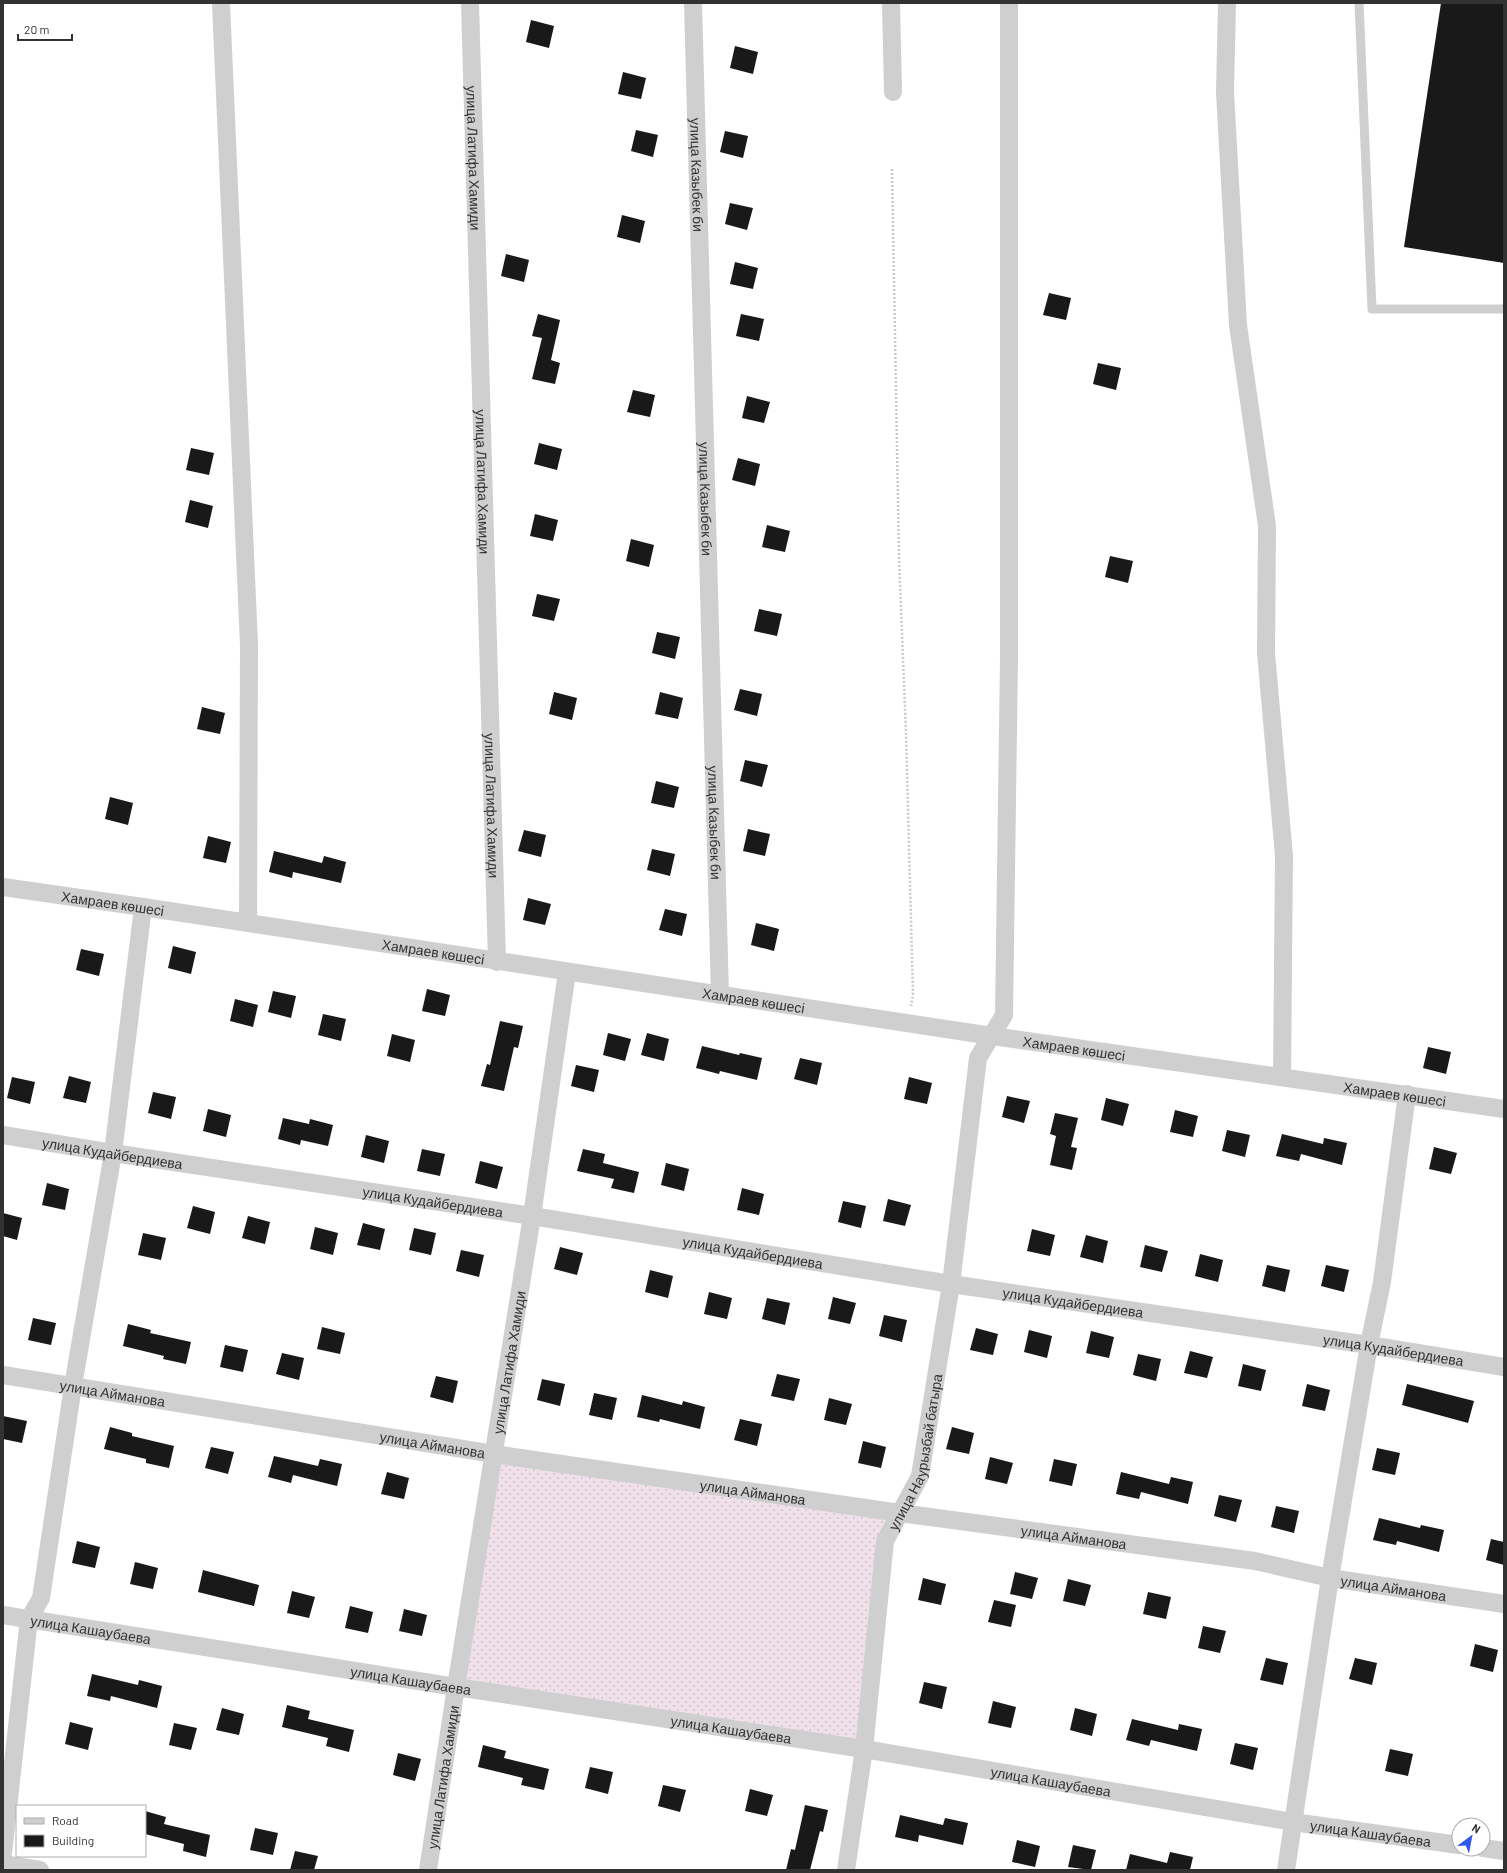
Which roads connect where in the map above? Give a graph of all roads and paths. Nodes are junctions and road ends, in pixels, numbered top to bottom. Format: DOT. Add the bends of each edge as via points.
graph roads {
  1 [pos="221,3"];
  2 [pos="470,3"];
  3 [pos="693,3"];
  4 [pos="891,3"];
  5 [pos="1009,3"];
  6 [pos="1227,3"];
  7 [pos="1359,3"];
  8 [pos="893,92"];
  9 [pos="892,169"];
  10 [pos="1504,309"];
  11 [pos="3,887"];
  12 [pos="143,907"];
  13 [pos="248,923"];
  14 [pos="497,962"];
  15 [pos="567,972"];
  16 [pos="720,995"];
  17 [pos="908,1024"];
  18 [pos="992,1036"];
  19 [pos="1282,1077"];
  20 [pos="1406,1094"];
  21 [pos="1504,1109"];
  22 [pos="3,1135"];
  23 [pos="112,1153"];
  24 [pos="532,1216"];
  25 [pos="951,1284"];
  26 [pos="1369,1346"];
  27 [pos="1504,1367"];
  28 [pos="3,1375"];
  29 [pos="73,1386"];
  30 [pos="494,1454"];
  31 [pos="900,1513"];
  32 [pos="1330,1578"];
  33 [pos="1504,1604"];
  34 [pos="3,1615"];
  35 [pos="29,1619"];
  36 [pos="456,1687"];
  37 [pos="864,1749"];
  38 [pos="1293,1822"];
  39 [pos="1451,1844"];
  40 [pos="1491,1849"];
  41 [pos="1504,1851"];
  42 [pos="3,1853"];
  43 [pos="3,1864"];
  44 [pos="40,1870"];
  45 [pos="428,1870"];
  46 [pos="846,1870"];
  47 [pos="1286,1870"];
  1 -- 13 [label="street" via="249,645"];
  2 -- 14 [label="street, улица Латифа Хамиди"];
  3 -- 16 [label="street, улица Казыбек би"];
  4 -- 8 [label="street"];
  5 -- 18 [label="street, улица Наурызбай батыра" via="1009,641 1004,1014"];
  6 -- 19 [label="street" via="1225,92 1238,325 1267,526 1266,653 1284,856"];
  7 -- 10 [label="lane" via="1372,309"];
  9 -- 17 [label="path" via="899,557 913,995"];
  11 -- 12 [label="street, Хамраев көшесі"];
  12 -- 13 [label="street, Хамраев көшесі"];
  12 -- 23 [label="street"];
  13 -- 14 [label="street, Хамраев көшесі"];
  14 -- 15 [label="street, Хамраев көшесі"];
  15 -- 16 [label="street, Хамраев көшесі"];
  15 -- 24 [label="street, улица Латифа Хамиди"];
  16 -- 17 [label="street, Хамраев көшесі"];
  17 -- 18 [label="street, Хамраев көшесі"];
  18 -- 19 [label="street, Хамраев көшесі"];
  18 -- 25 [label="street, улица Наурызбай батыра" via="978,1058"];
  19 -- 20 [label="street, Хамраев көшесі"];
  20 -- 21 [label="street, Хамраев көшесі"];
  20 -- 26 [label="street" via="1382,1282"];
  22 -- 23 [label="street, улица Кудайбердиева"];
  23 -- 24 [label="street, улица Кудайбердиева"];
  23 -- 29 [label="street"];
  24 -- 25 [label="street, улица Кудайбердиева"];
  24 -- 30 [label="street, улица Латифа Хамиди"];
  25 -- 26 [label="street, улица Кудайбердиева"];
  25 -- 31 [label="street, улица Наурызбай батыра" via="920,1476"];
  26 -- 27 [label="street, улица Кудайбердиева"];
  26 -- 32 [label="street"];
  28 -- 29 [label="street, улица Айманова"];
  29 -- 30 [label="street, улица Айманова"];
  29 -- 35 [label="street" via="41,1598"];
  30 -- 31 [label="street, улица Айманова"];
  30 -- 36 [label="street, улица Латифа Хамиди"];
  31 -- 32 [label="street, улица Айманова" via="1255,1561"];
  31 -- 37 [label="street, улица Наурызбай батыра" via="885,1541"];
  32 -- 33 [label="street, улица Айманова"];
  32 -- 38 [label="street"];
  34 -- 35 [label="street, улица Кашаубаева"];
  35 -- 36 [label="street, улица Кашаубаева"];
  35 -- 42 [label="street"];
  36 -- 37 [label="street, улица Кашаубаева"];
  36 -- 45 [label="street, улица Латифа Хамиди"];
  37 -- 38 [label="street, улица Кашаубаева"];
  37 -- 46 [label="street, улица Наурызбай батыра"];
  38 -- 39 [label="street, улица Кашаубаева"];
  38 -- 47 [label="street"];
  40 -- 41 [label="street"];
  43 -- 44 [label="street"];
}
